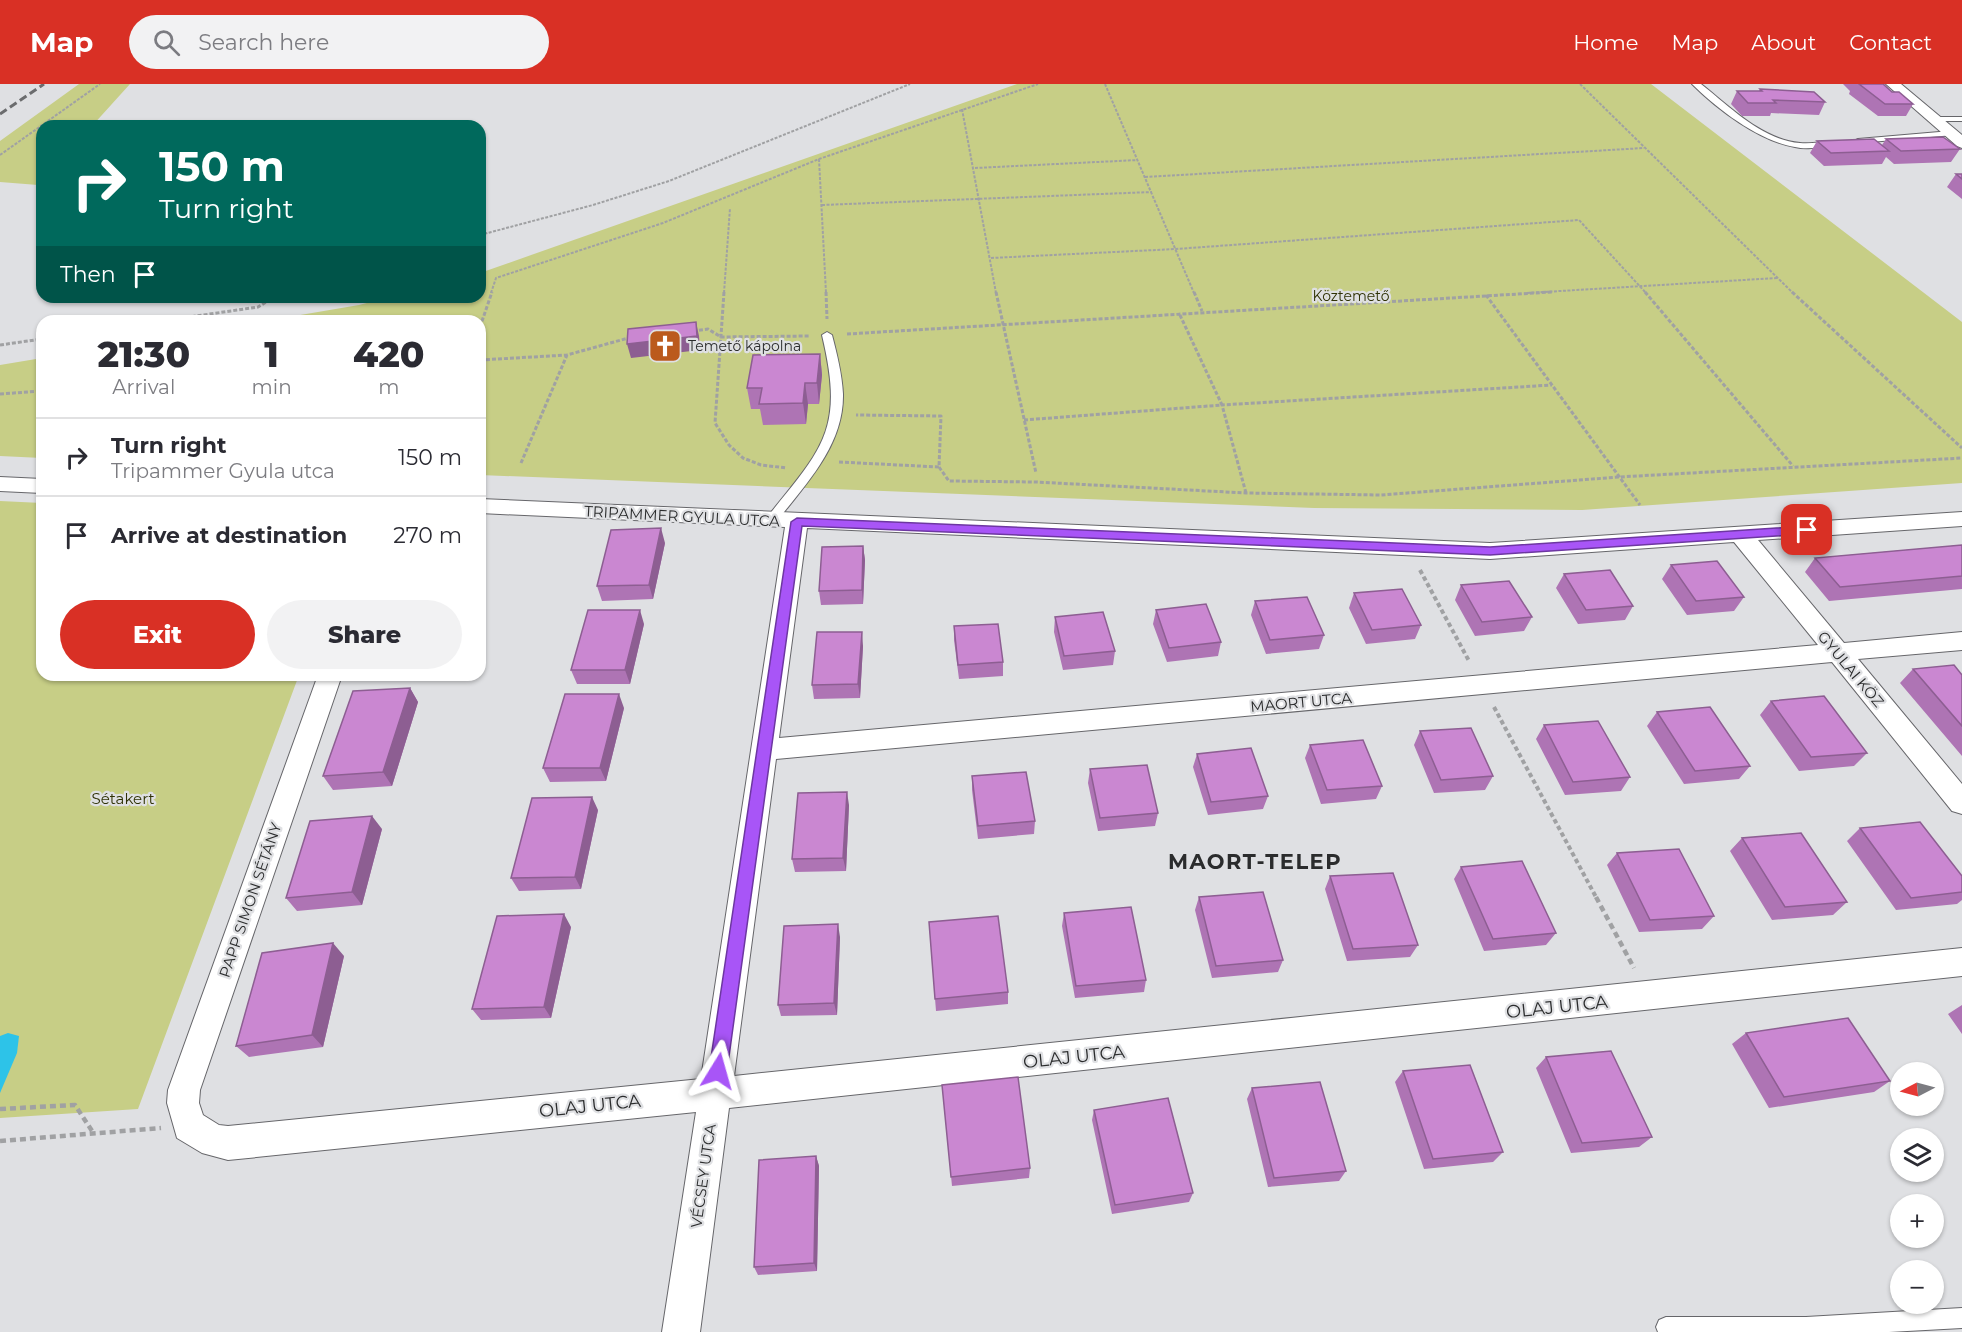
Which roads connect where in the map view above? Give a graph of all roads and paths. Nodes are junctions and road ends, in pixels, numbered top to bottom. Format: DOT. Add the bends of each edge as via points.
graph roads {
  1 [pos="100,84"];
  2 [pos="910,84"];
  3 [pos="1038,84"];
  4 [pos="1105,84"];
  5 [pos="1580,84"];
  6 [pos="1696,84"];
  7 [pos="1893,84"];
  8 [pos="962,109"];
  9 [pos="1934,119"];
  10 [pos="1962,119"];
  11 [pos="49,120"];
  12 [pos="36,129"];
  13 [pos="1957,138"];
  14 [pos="1850,142"];
  15 [pos="1839,143"];
  16 [pos="1645,148"];
  17 [pos="0,155"];
  18 [pos="819,159"];
  19 [pos="1138,160"];
  20 [pos="975,168"];
  21 [pos="1145,177"];
  22 [pos="1152,192"];
  23 [pos="981,200"];
  24 [pos="822,205"];
  25 [pos="730,208"];
  26 [pos="486,233"];
  27 [pos="1176,249"];
  28 [pos="991,258"];
  29 [pos="1777,278"];
  30 [pos="1640,286"];
  31 [pos="1486,295"];
  32 [pos="264,303"];
  33 [pos="1202,311"];
  34 [pos="1179,312"];
  35 [pos="203,315"];
  36 [pos="484,315"];
  37 [pos="1002,323"];
  38 [pos="684,332"];
  39 [pos="827,335"];
  40 [pos="637,336"];
  41 [pos="721,337"];
  42 [pos="36,340"];
  43 [pos="0,345"];
  44 [pos="567,355"];
  45 [pos="486,360"];
  46 [pos="1552,385"];
  47 [pos="36,391"];
  48 [pos="0,394"];
  49 [pos="1222,405"];
  50 [pos="838,414"];
  51 [pos="1024,420"];
  52 [pos="1962,448"];
  53 [pos="1962,458"];
  54 [pos="521,464"];
  55 [pos="814,465"];
  56 [pos="939,466"];
  57 [pos="1793,467"];
  58 [pos="1036,473"];
  59 [pos="1619,477"];
  60 [pos="0,484"];
  61 [pos="36,486"];
  62 [pos="1246,493"];
  63 [pos="1640,505"];
  64 [pos="486,506"];
  65 [pos="1962,519"];
  66 [pos="784,521"];
  67 [pos="1741,535"];
  68 [pos="1409,549"];
  69 [pos="1962,641"];
  70 [pos="1839,653"];
  71 [pos="328,681"];
  72 [pos="1483,686"];
  73 [pos="764,750"];
  74 [pos="1962,803"];
  75 [pos="1962,962"];
  76 [pos="1650,997"];
  77 [pos="715,1094"];
  78 [pos="0,1109"];
  79 [pos="189,1126"];
  80 [pos="94,1134"];
  81 [pos="0,1141"];
  82 [pos="1962,1318"];
  83 [pos="1666,1327"];
  84 [pos="681,1332"];
  1 -- 11 [label="path"];
  2 -- 26 [label="path" via="669,181"];
  3 -- 8 [label="path"];
  4 -- 19 [label="path"];
  5 -- 16 [label="path"];
  6 -- 15 [label="lane" via="1776,138 1805,146"];
  7 -- 9 [label="street"];
  8 -- 18 [label="path"];
  8 -- 20 [label="path"];
  9 -- 10 [label="lane"];
  9 -- 13 [label="street"];
  12 -- 17 [label="path"];
  13 -- 14 [label="lane"];
  16 -- 21 [label="path"];
  16 -- 29 [label="path"];
  18 -- 24 [label="path"];
  18 -- 36 [label="path" via="663,223 496,278"];
  19 -- 20 [label="path"];
  19 -- 21 [label="path"];
  20 -- 23 [label="path"];
  21 -- 22 [label="path"];
  22 -- 23 [label="path"];
  22 -- 27 [label="path"];
  23 -- 24 [label="path"];
  23 -- 28 [label="path"];
  24 -- 39 [label="path"];
  25 -- 41 [label="path"];
  27 -- 28 [label="path"];
  27 -- 30 [label="path" via="1579,220"];
  27 -- 33 [label="path"];
  28 -- 37 [label="path"];
  29 -- 30 [label="path"];
  29 -- 52 [label="path"];
  30 -- 31 [label="path"];
  30 -- 57 [label="path"];
  31 -- 33 [label="path"];
  31 -- 46 [label="path"];
  32 -- 35 [label="path"];
  33 -- 34 [label="path"];
  34 -- 37 [label="path"];
  34 -- 49 [label="path"];
  37 -- 39 [label="path"];
  37 -- 51 [label="path"];
  38 -- 41 [label="path" via="708,329"];
  39 -- 41 [label="path"];
  39 -- 50 [label="lane" via="838,372"];
  40 -- 44 [label="path"];
  41 -- 55 [label="path" via="715,423 730,451 760,467"];
  42 -- 43 [label="path"];
  44 -- 45 [label="path"];
  44 -- 54 [label="path"];
  46 -- 49 [label="path"];
  46 -- 59 [label="path"];
  47 -- 48 [label="path"];
  49 -- 51 [label="path"];
  49 -- 62 [label="path"];
  50 -- 55 [label="lane" via="829,443"];
  50 -- 56 [label="path" via="940,416"];
  51 -- 58 [label="path"];
  53 -- 57 [label="path"];
  55 -- 56 [label="path"];
  55 -- 66 [label="lane"];
  56 -- 62 [label="path" via="950,481"];
  57 -- 59 [label="path"];
  59 -- 62 [label="path" via="1381,495"];
  59 -- 63 [label="path"];
  60 -- 61 [label="street"];
  64 -- 66 [label="street, TRIPAMMER GYULA UTCA"];
  65 -- 67 [label="street, TRIPAMMER GYULA UTCA"];
  66 -- 68 [label="street, TRIPAMMER GYULA UTCA"];
  66 -- 73 [label="street, VÉCSEY UTCA"];
  67 -- 68 [label="street, TRIPAMMER GYULA UTCA" via="1490,551"];
  67 -- 70 [label="street, GYULAI KÖZ"];
  68 -- 72 [label="path"];
  69 -- 70 [label="street"];
  70 -- 72 [label="street, MAORT UTCA"];
  70 -- 74 [label="street, GYULAI KÖZ"];
  71 -- 79 [label="street, PAPP SIMON SÉTÁNY" via="184,1090"];
  72 -- 73 [label="street, MAORT UTCA"];
  72 -- 76 [label="path"];
  73 -- 77 [label="street, VÉCSEY UTCA"];
  75 -- 76 [label="street, OLAJ UTCA"];
  76 -- 77 [label="street, OLAJ UTCA"];
  77 -- 79 [label="street, OLAJ UTCA" via="228,1143 214,1141"];
  77 -- 84 [label="street, VÉCSEY UTCA"];
  78 -- 80 [label="path" via="75,1105"];
  79 -- 80 [label="path"];
  80 -- 81 [label="path"];
  82 -- 83 [label="lane" via="1806,1327"];
}
